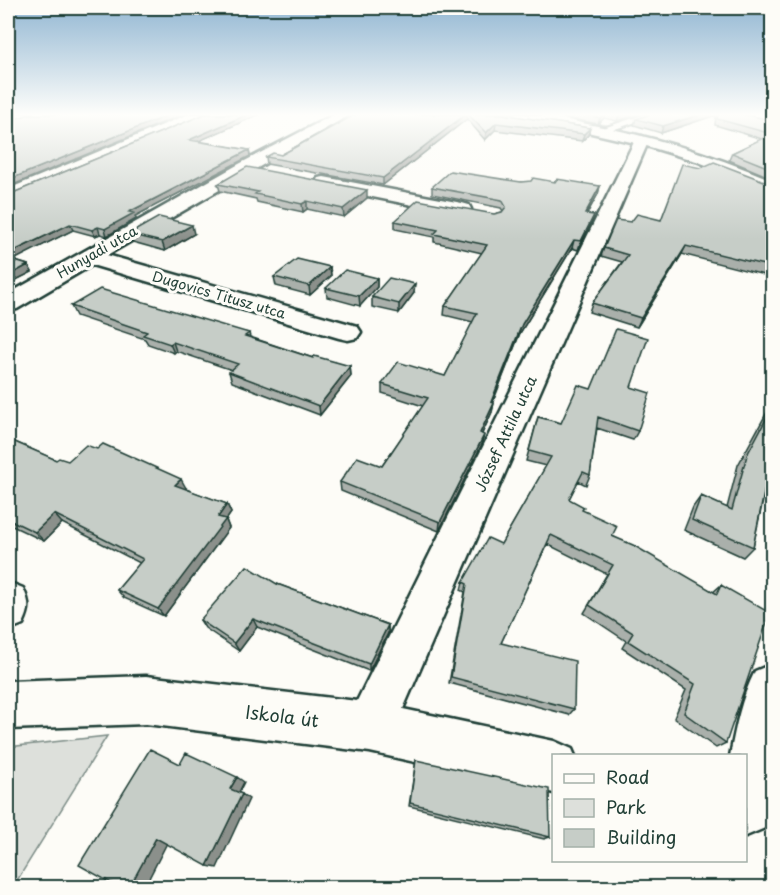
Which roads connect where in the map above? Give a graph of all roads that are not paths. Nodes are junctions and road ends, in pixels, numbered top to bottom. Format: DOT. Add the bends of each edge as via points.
graph roads {
  1 [pos="101,156"];
  2 [pos="265,156"];
  3 [pos="636,156"];
  4 [pos="700,156"];
  5 [pos="244,167"];
  6 [pos="267,172"];
  7 [pos="301,178"];
  8 [pos="772,186"];
  9 [pos="8,195"];
  10 [pos="482,212"];
  11 [pos="89,257"];
  12 [pos="8,304"];
  13 [pos="348,332"];
  14 [pos="8,602"];
  15 [pos="8,610"];
  16 [pos="772,688"];
  17 [pos="8,705"];
  18 [pos="370,727"];
  19 [pos="552,767"];
  20 [pos="755,812"];
  1 -- 9 [label="street"];
  2 -- 5 [label="street, Hunyadi utca"];
  3 -- 18 [label="street, József Attila utca"];
  4 -- 8 [label="street"];
  5 -- 6 [label="street"];
  5 -- 11 [label="street, Hunyadi utca"];
  7 -- 10 [label="street"];
  11 -- 12 [label="street, Hunyadi utca"];
  11 -- 13 [label="street, Dugovics Titusz utca"];
  14 -- 15 [label="street"];
  16 -- 20 [label="street" via="764,705"];
  17 -- 18 [label="street, Iskola út" via="146,700"];
  18 -- 19 [label="street, Iskola út"];
}
